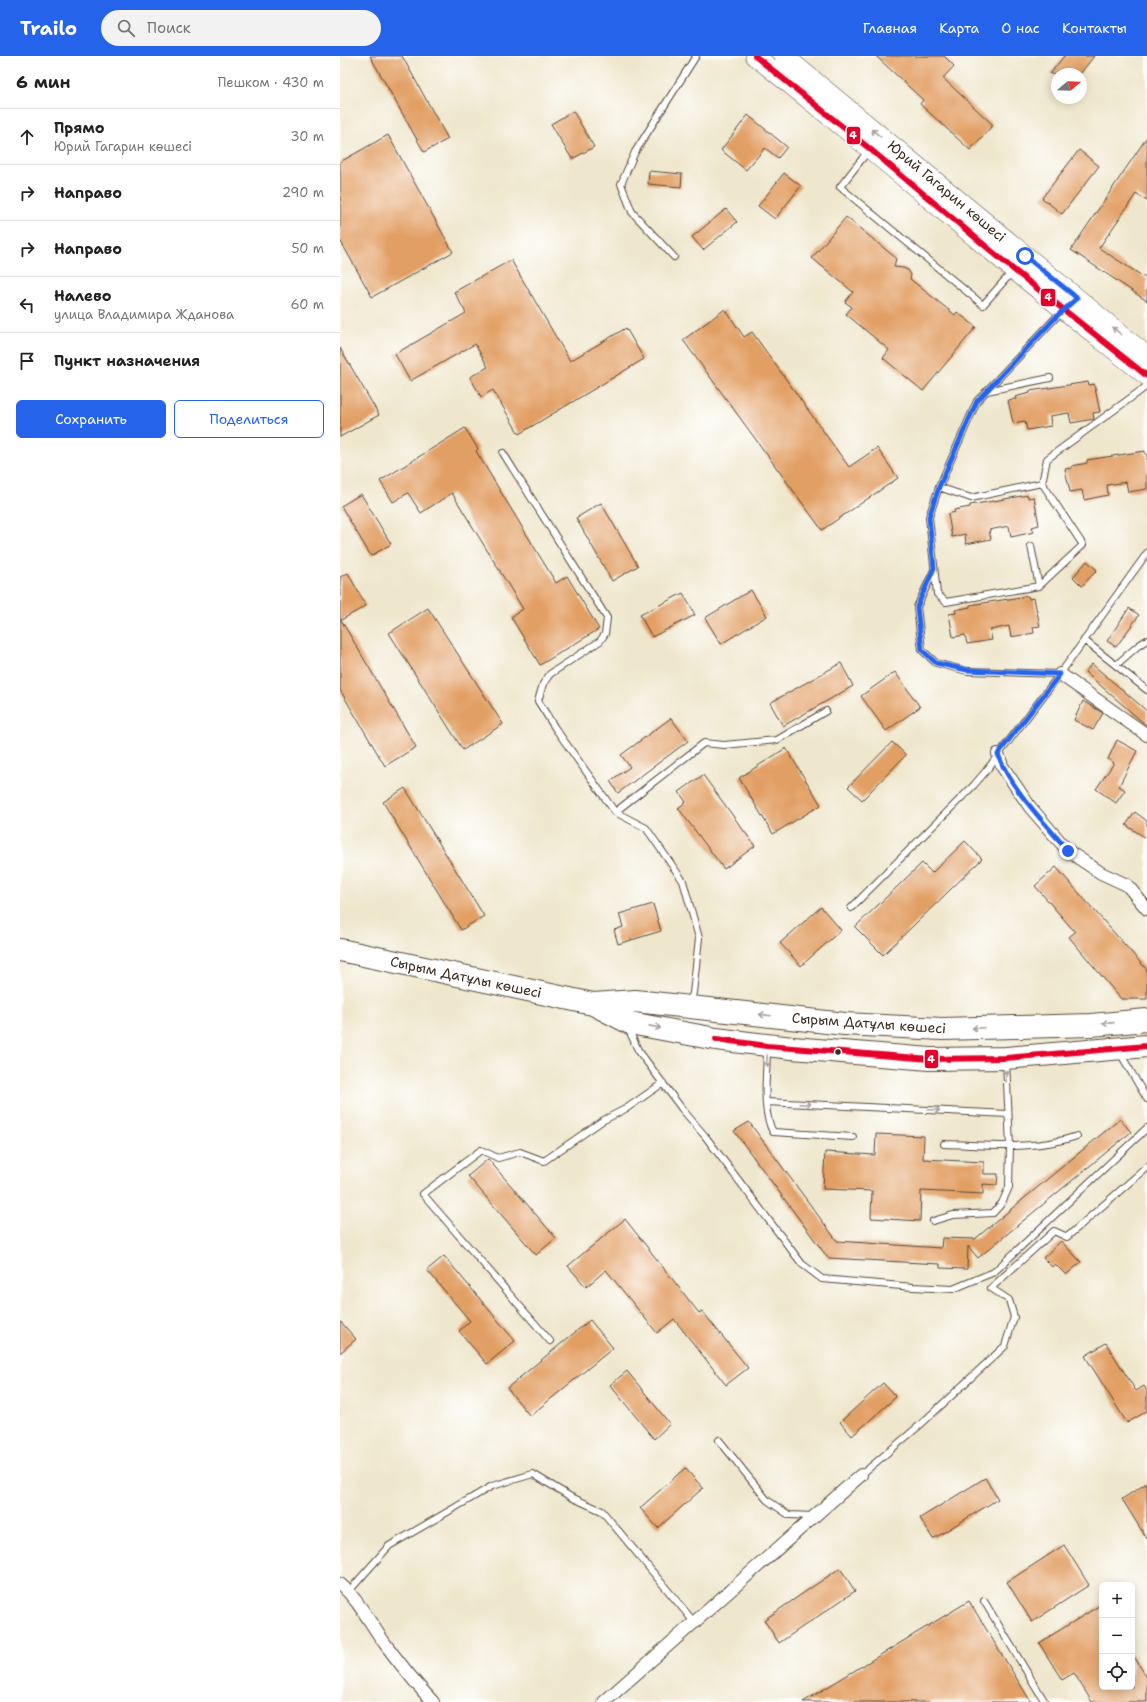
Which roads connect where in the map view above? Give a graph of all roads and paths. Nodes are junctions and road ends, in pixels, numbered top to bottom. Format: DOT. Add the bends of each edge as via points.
graph roads {
  1 [pos="696,56"];
  2 [pos="755,56"];
  3 [pos="784,56"];
  4 [pos="870,149"];
  5 [pos="674,257"];
  6 [pos="1014,270"];
  7 [pos="1071,304"];
  8 [pos="1147,356"];
  9 [pos="1147,376"];
  10 [pos="1050,378"];
  11 [pos="1147,386"];
  12 [pos="987,391"];
  13 [pos="503,453"];
  14 [pos="1042,483"];
  15 [pos="939,487"];
  16 [pos="1030,546"];
  17 [pos="1147,553"];
  18 [pos="934,568"];
  19 [pos="1039,586"];
  20 [pos="1084,640"];
  21 [pos="1147,640"];
  22 [pos="1116,665"];
  23 [pos="1060,674"];
  24 [pos="1147,690"];
  25 [pos="826,710"];
  26 [pos="1147,735"];
  27 [pos="998,754"];
  28 [pos="615,812"];
  29 [pos="851,908"];
  30 [pos="1147,909"];
  31 [pos="340,950"];
  32 [pos="593,1004"];
  33 [pos="689,1006"];
  34 [pos="720,1010"];
  35 [pos="624,1019"];
  36 [pos="1146,1033"];
  37 [pos="716,1039"];
  38 [pos="767,1046"];
  39 [pos="1118,1049"];
  40 [pos="1006,1058"];
  41 [pos="663,1084"];
  42 [pos="1147,1099"];
  43 [pos="766,1102"];
  44 [pos="1008,1114"];
  45 [pos="1147,1128"];
  46 [pos="1077,1136"];
  47 [pos="852,1137"];
  48 [pos="944,1144"];
  49 [pos="1010,1146"];
  50 [pos="1147,1167"];
  51 [pos="933,1221"];
  52 [pos="550,1341"];
  53 [pos="719,1440"];
  54 [pos="861,1475"];
  55 [pos="814,1516"];
  56 [pos="344,1587"];
  57 [pos="984,1601"];
  58 [pos="694,1622"];
  59 [pos="433,1702"];
  60 [pos="604,1702"];
  61 [pos="1045,1702"];
  1 -- 5 [label="lane" via="635,152 621,184 632,212"];
  2 -- 4 [label="main road, Юрий Гагарин көшесі"];
  7 -- 3 [label="main road, Юрий Гагарин көшесі, one-way"];
  4 -- 6 [label="main road, Юрий Гагарин көшесі"];
  4 -- 6 [label="lane" via="840,187 983,305"];
  6 -- 7 [label="main road, Юрий Гагарин көшесі"];
  8 -- 7 [label="main road, Юрий Гагарин көшесі, one-way"];
  7 -- 9 [label="main road, Юрий Гагарин көшесі"];
  7 -- 12 [label="lane"];
  10 -- 12 [label="lane"];
  11 -- 14 [label="lane" via="1047,459"];
  12 -- 15 [label="lane" via="977,401"];
  13 -- 28 [label="lane" via="607,618 605,634 550,674 543,684 538,701"];
  14 -- 15 [label="lane" via="971,498"];
  14 -- 19 [label="lane" via="1083,545"];
  15 -- 18 [label="lane" via="929,517"];
  16 -- 19 [label="lane"];
  17 -- 20 [label="lane"];
  18 -- 19 [label="lane" via="937,594 946,602"];
  18 -- 23 [label="lane" via="917,607 922,650 936,663 967,670"];
  20 -- 22 [label="lane"];
  20 -- 23 [label="lane"];
  21 -- 22 [label="lane" via="1138,644"];
  22 -- 24 [label="lane"];
  23 -- 26 [label="street"];
  23 -- 27 [label="lane"];
  25 -- 28 [label="lane" via="777,740 724,745 704,743"];
  27 -- 29 [label="lane" via="974,785"];
  27 -- 30 [label="street" via="1002,766 1030,807 1068,851 1100,873 1127,885"];
  28 -- 33 [label="lane" via="646,828 683,881 699,938 693,993"];
  31 -- 32 [label="highway, Сырым Датұлы көшесі"];
  32 -- 33 [label="highway, Сырым Датұлы көшесі" via="635,1001"];
  32 -- 35 [label="highway, Сырым Датұлы көшесі"];
  33 -- 34 [label="highway, Сырым Датұлы көшесі"];
  36 -- 34 [label="highway, Сырым Датұлы көшесі, one-way" via="1091,1025 942,1029 845,1024"];
  34 -- 37 [label="highway"];
  35 -- 37 [label="highway, Сырым Датұлы көшесі, one-way" via="630,1023"];
  35 -- 41 [label="lane" via="638,1050"];
  36 -- 39 [label="highway, Сырым Датұлы көшесі"];
  37 -- 38 [label="highway, Сырым Датұлы көшесі"];
  38 -- 40 [label="highway, Сырым Датұлы көшесі" via="930,1058"];
  38 -- 43 [label="lane, one-way"];
  39 -- 40 [label="highway, Сырым Датұлы көшесі"];
  39 -- 42 [label="lane"];
  44 -- 40 [label="lane, one-way"];
  41 -- 45 [label="lane" via="802,1264 822,1279 953,1289 994,1272"];
  41 -- 52 [label="lane" via="602,1121 544,1161 520,1152 498,1158 481,1150 423,1194"];
  43 -- 44 [label="lane, one-way"];
  43 -- 47 [label="lane" via="769,1125 773,1132"];
  44 -- 49 [label="lane"];
  46 -- 49 [label="lane" via="1047,1144"];
  48 -- 49 [label="lane"];
  49 -- 51 [label="lane" via="1009,1187 993,1213 954,1215"];
  50 -- 54 [label="lane" via="1067,1238 1054,1231 992,1288 1009,1300 1014,1317 1005,1346 920,1425"];
  53 -- 55 [label="lane" via="766,1500 789,1515"];
  54 -- 55 [label="street"];
  55 -- 58 [label="street"];
  56 -- 58 [label="lane" via="389,1546 492,1486 533,1474 571,1497 602,1511"];
  56 -- 59 [label="street" via="412,1679"];
  57 -- 61 [label="lane"];
  58 -- 60 [label="street"];
}
